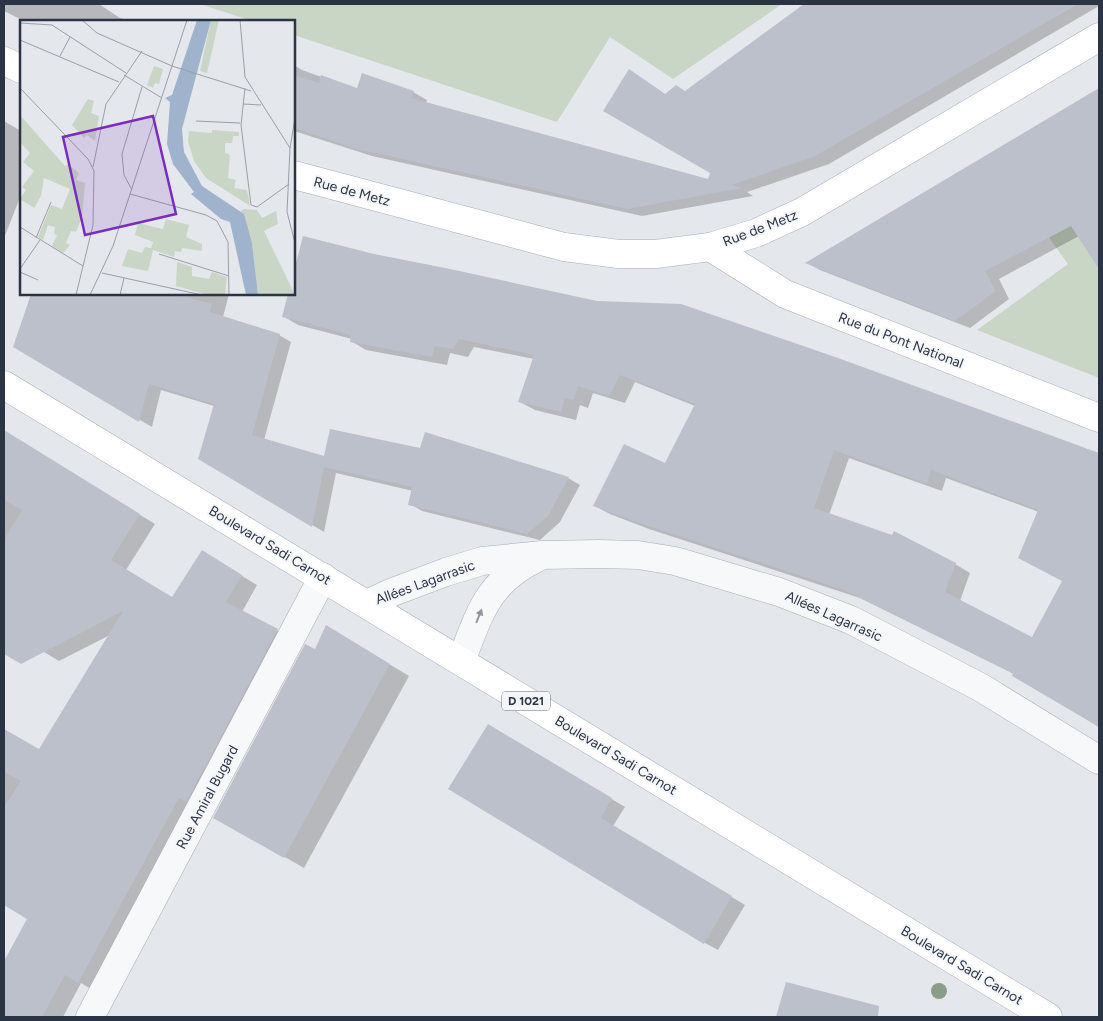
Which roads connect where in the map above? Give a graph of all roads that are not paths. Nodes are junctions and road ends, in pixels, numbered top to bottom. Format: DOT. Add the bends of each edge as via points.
graph roads {
  1 [pos="1099,37"];
  2 [pos="4,60"];
  3 [pos="20,68"];
  4 [pos="295,175"];
  5 [pos="710,246"];
  6 [pos="4,385"];
  7 [pos="1099,418"];
  8 [pos="542,555"];
  9 [pos="323,578"];
  10 [pos="367,604"];
  11 [pos="461,661"];
  12 [pos="1099,760"];
  13 [pos="90,1017"];
  14 [pos="1048,1017"];
  1 -- 5 [label="main road, Rue de Metz" via="802,212 756,233"];
  2 -- 3 [label="main road"];
  4 -- 5 [label="main road, Rue de Metz" via="564,247 619,254 656,254"];
  5 -- 7 [label="main road, Rue du Pont National" via="784,294"];
  6 -- 9 [label="main road, Boulevard Sadi Carnot / D 1021"];
  8 -- 10 [label="street, Allées Lagarrasic" via="482,561"];
  11 -- 8 [label="street, Allées Lagarrasic, one-way" via="483,607 498,585 518,567"];
  8 -- 12 [label="street, Allées Lagarrasic" via="638,555 675,561 779,592 851,620 980,687"];
  9 -- 10 [label="main road, Boulevard Sadi Carnot / D 1021"];
  9 -- 13 [label="street, Rue Amiral Bugard"];
  10 -- 11 [label="main road, Boulevard Sadi Carnot / D 1021"];
  11 -- 14 [label="main road, Boulevard Sadi Carnot / D 1021"];
}
